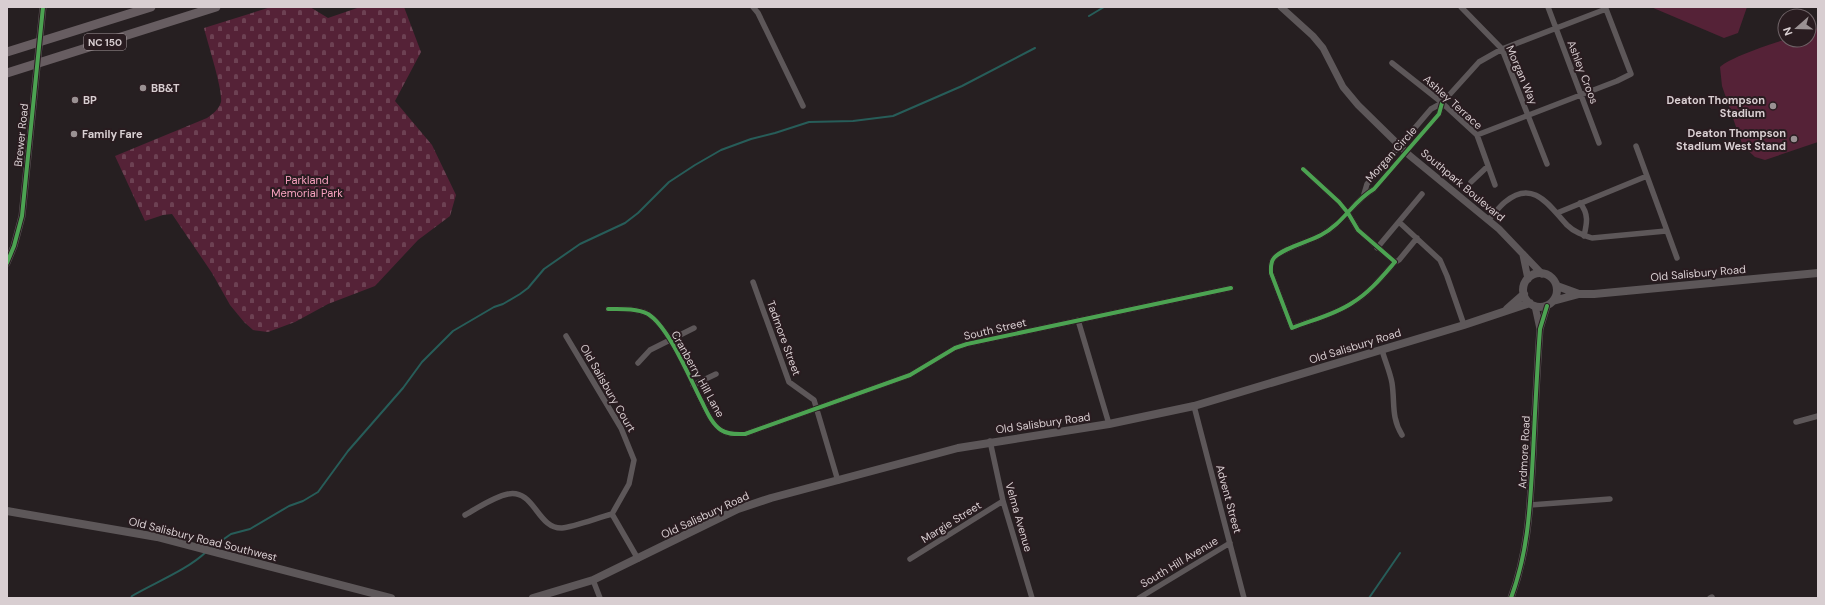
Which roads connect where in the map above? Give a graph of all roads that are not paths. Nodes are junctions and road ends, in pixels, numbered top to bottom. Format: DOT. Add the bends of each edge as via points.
graph roads {
  1 [pos="43,7"];
  2 [pos="150,7"];
  3 [pos="199,7"];
  4 [pos="216,7"];
  5 [pos="753,7"];
  6 [pos="1281,7"];
  7 [pos="1461,7"];
  8 [pos="1548,7"];
  9 [pos="1556,28"];
  10 [pos="146,29"];
  11 [pos="39,43"];
  12 [pos="1502,49"];
  13 [pos="7,52"];
  14 [pos="1392,63"];
  15 [pos="38,64"];
  16 [pos="7,73"];
  17 [pos="1581,95"];
  18 [pos="1442,103"];
  19 [pos="803,106"];
  20 [pos="1528,115"];
  21 [pos="1421,121"];
  22 [pos="1428,127"];
  23 [pos="1477,135"];
  24 [pos="1599,143"];
  25 [pos="1400,146"];
  26 [pos="1636,146"];
  27 [pos="1406,151"];
  28 [pos="1547,164"];
  29 [pos="1488,166"];
  30 [pos="1303,169"];
  31 [pos="1647,176"];
  32 [pos="1471,182"];
  33 [pos="1495,185"];
  34 [pos="1364,194"];
  35 [pos="1422,194"];
  36 [pos="1580,204"];
  37 [pos="1348,213"];
  38 [pos="1557,213"];
  39 [pos="1488,220"];
  40 [pos="1399,222"];
  41 [pos="1666,231"];
  42 [pos="1584,236"];
  43 [pos="1416,238"];
  44 [pos="1378,248"];
  45 [pos="1522,255"];
  46 [pos="1677,258"];
  47 [pos="7,263"];
  48 [pos="1394,263"];
  49 [pos="1818,273"];
  50 [pos="1542,274"];
  51 [pos="1528,279"];
  52 [pos="753,282"];
  53 [pos="1557,286"];
  54 [pos="1231,288"];
  55 [pos="1524,294"];
  56 [pos="1579,294"];
  57 [pos="1550,303"];
  58 [pos="1532,305"];
  59 [pos="608,309"];
  60 [pos="1505,311"];
  61 [pos="1078,320"];
  62 [pos="1464,325"];
  63 [pos="694,328"];
  64 [pos="1540,329"];
  65 [pos="566,336"];
  66 [pos="669,339"];
  67 [pos="1382,350"];
  68 [pos="638,363"];
  69 [pos="716,374"];
  70 [pos="693,385"];
  71 [pos="1194,406"];
  72 [pos="818,408"];
  73 [pos="1818,416"];
  74 [pos="1796,422"];
  75 [pos="1109,424"];
  76 [pos="729,434"];
  77 [pos="1402,435"];
  78 [pos="990,442"];
  79 [pos="838,481"];
  80 [pos="1610,500"];
  81 [pos="1003,502"];
  82 [pos="1530,505"];
  83 [pos="7,511"];
  84 [pos="612,514"];
  85 [pos="465,516"];
  86 [pos="1230,543"];
  87 [pos="638,559"];
  88 [pos="910,560"];
  89 [pos="593,580"];
  90 [pos="391,598"];
  91 [pos="533,598"];
  92 [pos="600,598"];
  93 [pos="1032,598"];
  94 [pos="1139,598"];
  95 [pos="1244,598"];
  96 [pos="1511,598"];
  1 -- 11 [label="street, Brewer Road"];
  2 -- 11 [label="main road, NC 150"];
  3 -- 10 [label="main road"];
  4 -- 10 [label="main road, NC 150"];
  5 -- 19 [label="street"];
  6 -- 25 [label="street, Southpark Boulevard" via="1313,36 1331,61 1343,87"];
  7 -- 12 [label="street, Morgan Way"];
  8 -- 9 [label="street, Ashley Croos"];
  9 -- 12 [label="street, Morgan Circle"];
  9 -- 17 [label="street, Ashley Croos"];
  9 -- 17 [label="street, Morgan Circle" via="1606,9 1631,74"];
  10 -- 15 [label="main road, NC 150"];
  11 -- 13 [label="main road, NC 150"];
  11 -- 15 [label="street, Brewer Road"];
  12 -- 18 [label="street, Morgan Circle" via="1479,62"];
  12 -- 20 [label="street, Morgan Way"];
  14 -- 18 [label="street, Ashley Terrace"];
  15 -- 16 [label="main road, NC 150"];
  15 -- 47 [label="street, Brewer Road" via="22,216"];
  17 -- 20 [label="street, Morgan Circle"];
  17 -- 24 [label="street, Ashley Croos"];
  18 -- 21 [label="street, Morgan Circle" via="1431,109"];
  18 -- 22 [label="street, Morgan Circle" via="1439,114"];
  18 -- 23 [label="street, Ashley Terrace"];
  20 -- 23 [label="street, Morgan Circle"];
  20 -- 28 [label="street, Morgan Way"];
  21 -- 22 [label="street"];
  21 -- 25 [label="street, Morgan Circle"];
  22 -- 27 [label="street, Morgan Circle"];
  23 -- 29 [label="street, Ashley Terrace"];
  25 -- 27 [label="street, Southpark Boulevard"];
  25 -- 34 [label="street, Morgan Circle" via="1367,184"];
  26 -- 31 [label="street"];
  27 -- 34 [label="street, Morgan Circle" via="1374,189"];
  27 -- 39 [label="street, Southpark Boulevard"];
  29 -- 32 [label="street"];
  29 -- 33 [label="street, Ashley Terrace"];
  30 -- 37 [label="street"];
  31 -- 36 [label="street"];
  31 -- 41 [label="street"];
  34 -- 37 [label="street, Morgan Circle"];
  35 -- 40 [label="street"];
  36 -- 38 [label="street"];
  36 -- 42 [label="street" via="1587,218"];
  37 -- 44 [label="street" via="1358,230"];
  37 -- 48 [label="street, Morgan Circle" via="1326,232 1282,253 1272,261 1271,273 1292,328 1352,304"];
  38 -- 39 [label="street" via="1551,205 1535,194 1520,194 1505,202"];
  38 -- 42 [label="street" via="1568,226"];
  39 -- 45 [label="street, Southpark Boulevard"];
  40 -- 43 [label="street"];
  40 -- 44 [label="street"];
  41 -- 42 [label="street" via="1592,238"];
  41 -- 46 [label="street"];
  43 -- 48 [label="street"];
  43 -- 62 [label="street" via="1440,260"];
  44 -- 48 [label="street"];
  45 -- 50 [label="street, Southpark Boulevard"];
  45 -- 51 [label="street"];
  49 -- 56 [label="main road, Old Salisbury Road"];
  50 -- 51 [label="main road"];
  50 -- 53 [label="main road, Old Salisbury Road" via="1551,278"];
  51 -- 55 [label="main road"];
  52 -- 72 [label="street, Tadmore Street" via="789,382 814,400"];
  53 -- 56 [label="main road, Old Salisbury Road"];
  53 -- 57 [label="main road" via="1556,296"];
  54 -- 61 [label="street, South Street"];
  55 -- 58 [label="main road"];
  55 -- 60 [label="main road, Old Salisbury Road"];
  56 -- 57 [label="main road, Old Salisbury Road"];
  57 -- 58 [label="main road, Old Salisbury Road"];
  57 -- 64 [label="street, Ardmore Road"];
  58 -- 60 [label="main road, Old Salisbury Road"];
  58 -- 64 [label="street, Ardmore Road"];
  59 -- 66 [label="street, Cranberry Hill Lane" via="630,309 646,313 660,325"];
  60 -- 62 [label="main road, Old Salisbury Road"];
  61 -- 72 [label="street, South Street" via="955,348 910,375"];
  61 -- 75 [label="street"];
  62 -- 67 [label="main road, Old Salisbury Road"];
  63 -- 66 [label="street"];
  64 -- 82 [label="street, Ardmore Road"];
  65 -- 84 [label="street, Old Salisbury Court" via="621,428 634,460 629,484"];
  66 -- 68 [label="street" via="650,350"];
  66 -- 70 [label="street, Cranberry Hill Lane"];
  67 -- 71 [label="main road, Old Salisbury Road"];
  67 -- 77 [label="street" via="1391,381 1396,426"];
  69 -- 70 [label="street"];
  70 -- 76 [label="street, Cranberry Hill Lane" via="710,418 721,430"];
  71 -- 75 [label="main road, Old Salisbury Road"];
  71 -- 86 [label="street, Advent Street"];
  72 -- 76 [label="street, South Street" via="745,434"];
  72 -- 79 [label="street"];
  73 -- 74 [label="street"];
  75 -- 78 [label="main road, Old Salisbury Road"];
  78 -- 79 [label="main road, Old Salisbury Road" via="958,448"];
  78 -- 81 [label="street, Velma Avenue"];
  79 -- 87 [label="main road, Old Salisbury Road" via="738,509"];
  80 -- 82 [label="street"];
  81 -- 88 [label="street, Margie Street"];
  81 -- 93 [label="street, Velma Avenue"];
  82 -- 96 [label="street, Ardmore Road" via="1526,547"];
  83 -- 90 [label="main road, Old Salisbury Road Southwest" via="164,539"];
  84 -- 85 [label="street" via="561,528 549,524 527,498 510,494 500,496"];
  84 -- 87 [label="street"];
  86 -- 94 [label="street, South Hill Avenue"];
  86 -- 95 [label="street, Advent Street"];
  87 -- 89 [label="main road, Old Salisbury Road"];
  89 -- 91 [label="main road"];
  89 -- 92 [label="street"];
}
